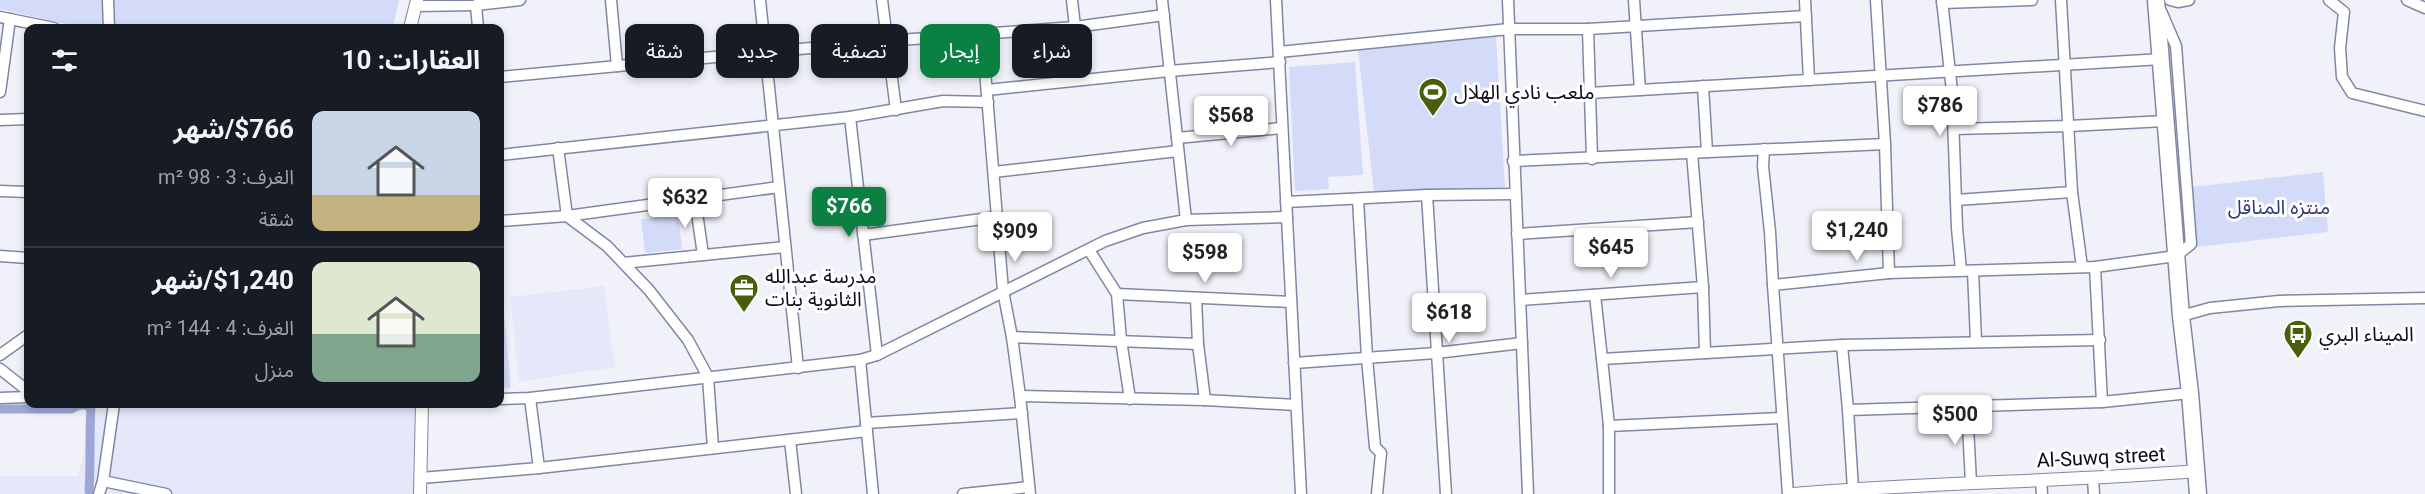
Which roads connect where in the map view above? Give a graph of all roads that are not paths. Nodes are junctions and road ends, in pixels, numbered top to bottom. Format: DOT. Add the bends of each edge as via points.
graph roads {
  1 [pos="108,0"];
  2 [pos="520,0"];
  3 [pos="611,0"];
  4 [pos="760,0"];
  5 [pos="882,0"];
  6 [pos="1072,0"];
  7 [pos="1162,0"];
  8 [pos="1276,0"];
  9 [pos="1508,0"];
  10 [pos="1634,0"];
  11 [pos="1805,0"];
  12 [pos="1876,0"];
  13 [pos="2032,0"];
  14 [pos="2061,0"];
  15 [pos="2157,0"];
  16 [pos="2170,0"];
  17 [pos="2189,0"];
  18 [pos="2329,0"];
  19 [pos="2407,0"];
  20 [pos="1942,1"];
  21 [pos="417,3"];
  22 [pos="476,5"];
  23 [pos="2425,8"];
  24 [pos="1164,15"];
  25 [pos="1806,16"];
  26 [pos="5,18"];
  27 [pos="34,24"];
  28 [pos="109,24"];
  29 [pos="412,24"];
  30 [pos="478,24"];
  31 [pos="763,24"];
  32 [pos="884,24"];
  33 [pos="1075,24"];
  34 [pos="1092,25"];
  35 [pos="1637,27"];
  36 [pos="1509,29"];
  37 [pos="1588,29"];
  38 [pos="716,57"];
  39 [pos="1280,57"];
  40 [pos="2162,59"];
  41 [pos="2066,65"];
  42 [pos="618,66"];
  43 [pos="1169,71"];
  44 [pos="1949,72"];
  45 [pos="1881,76"];
  46 [pos="504,77"];
  47 [pos="768,78"];
  48 [pos="891,78"];
  49 [pos="986,78"];
  50 [pos="1809,80"];
  51 [pos="1703,86"];
  52 [pos="987,90"];
  53 [pos="1640,90"];
  54 [pos="0,92"];
  55 [pos="1589,93"];
  56 [pos="988,102"];
  57 [pos="896,110"];
  58 [pos="2425,111"];
  59 [pos="850,117"];
  60 [pos="24,119"];
  61 [pos="0,120"];
  62 [pos="2165,121"];
  63 [pos="773,126"];
  64 [pos="2069,126"];
  65 [pos="1282,128"];
  66 [pos="1954,129"];
  67 [pos="1177,138"];
  68 [pos="1885,144"];
  69 [pos="558,148"];
  70 [pos="1764,150"];
  71 [pos="1178,151"];
  72 [pos="1707,152"];
  73 [pos="1692,153"];
  74 [pos="504,155"];
  75 [pos="1592,159"];
  76 [pos="1513,161"];
  77 [pos="994,172"];
  78 [pos="779,187"];
  79 [pos="0,192"];
  80 [pos="24,192"];
  81 [pos="2072,192"];
  82 [pos="1515,194"];
  83 [pos="1427,195"];
  84 [pos="695,199"];
  85 [pos="1358,199"];
  86 [pos="1956,200"];
  87 [pos="1286,202"];
  88 [pos="567,216"];
  89 [pos="997,217"];
  90 [pos="1287,217"];
  91 [pos="1186,220"];
  92 [pos="504,221"];
  93 [pos="1698,222"];
  94 [pos="1517,234"];
  95 [pos="863,235"];
  96 [pos="785,247"];
  97 [pos="1089,250"];
  98 [pos="703,255"];
  99 [pos="0,256"];
  100 [pos="2176,256"];
  101 [pos="24,258"];
  102 [pos="623,263"];
  103 [pos="2082,267"];
  104 [pos="2095,267"];
  105 [pos="1961,270"];
  106 [pos="1973,271"];
  107 [pos="1889,273"];
  108 [pos="1773,285"];
  109 [pos="1703,287"];
  110 [pos="1003,291"];
  111 [pos="1117,294"];
  112 [pos="1595,295"];
  113 [pos="1196,297"];
  114 [pos="2425,298"];
  115 [pos="1521,300"];
  116 [pos="1291,302"];
  117 [pos="2181,316"];
  118 [pos="24,337"];
  119 [pos="1012,337"];
  120 [pos="1121,340"];
  121 [pos="2100,340"];
  122 [pos="1976,341"];
  123 [pos="1522,343"];
  124 [pos="1198,344"];
  125 [pos="1842,345"];
  126 [pos="1777,349"];
  127 [pos="1436,353"];
  128 [pos="1705,353"];
  129 [pos="0,355"];
  130 [pos="878,355"];
  131 [pos="1367,358"];
  132 [pos="1602,359"];
  133 [pos="860,360"];
  134 [pos="1294,363"];
  135 [pos="798,368"];
  136 [pos="0,369"];
  137 [pos="708,377"];
  138 [pos="24,388"];
  139 [pos="2190,393"];
  140 [pos="1020,396"];
  141 [pos="24,397"];
  142 [pos="0,398"];
  143 [pos="530,398"];
  144 [pos="504,399"];
  145 [pos="1130,399"];
  146 [pos="1205,400"];
  147 [pos="2102,402"];
  148 [pos="1296,405"];
  149 [pos="1967,407"];
  150 [pos="113,408"];
  151 [pos="422,408"];
  152 [pos="1848,411"];
  153 [pos="1022,413"];
  154 [pos="1782,418"];
  155 [pos="1609,426"];
  156 [pos="866,427"];
  157 [pos="790,440"];
  158 [pos="713,448"];
  159 [pos="539,468"];
  160 [pos="2197,471"];
  161 [pos="421,478"];
  162 [pos="2093,479"];
  163 [pos="103,481"];
  164 [pos="2040,481"];
  165 [pos="1971,483"];
  166 [pos="1853,489"];
  167 [pos="1029,490"];
  168 [pos="1902,490"];
  169 [pos="99,494"];
  170 [pos="166,494"];
  171 [pos="420,494"];
  172 [pos="796,494"];
  173 [pos="873,494"];
  174 [pos="963,494"];
  175 [pos="1301,494"];
  176 [pos="1377,494"];
  177 [pos="1446,494"];
  178 [pos="1528,494"];
  179 [pos="1609,494"];
  180 [pos="1790,494"];
  181 [pos="2042,494"];
  182 [pos="2094,494"];
  183 [pos="2198,494"];
  1 -- 28 [label="street"];
  2 -- 22 [label="street"];
  3 -- 42 [label="street"];
  4 -- 31 [label="street"];
  5 -- 32 [label="street"];
  6 -- 33 [label="street"];
  7 -- 24 [label="street"];
  8 -- 39 [label="street"];
  9 -- 36 [label="street"];
  10 -- 35 [label="street"];
  11 -- 25 [label="street"];
  12 -- 45 [label="street"];
  13 -- 20 [label="street"];
  14 -- 41 [label="street"];
  15 -- 40 [label="main road"];
  15 -- 100 [label="street" via="2176,46 2192,238"];
  16 -- 17 [label="street"];
  18 -- 58 [label="street" via="2344,12 2342,77 2352,93"];
  19 -- 23 [label="street"];
  20 -- 44 [label="street"];
  21 -- 22 [label="street"];
  21 -- 29 [label="street"];
  22 -- 30 [label="street"];
  24 -- 34 [label="street"];
  24 -- 43 [label="street"];
  25 -- 35 [label="street"];
  25 -- 50 [label="street"];
  26 -- 27 [label="street"];
  26 -- 54 [label="street"];
  35 -- 37 [label="street"];
  35 -- 53 [label="street"];
  36 -- 37 [label="street"];
  36 -- 39 [label="street"];
  36 -- 76 [label="street"];
  37 -- 55 [label="street"];
  38 -- 42 [label="street"];
  39 -- 43 [label="street"];
  39 -- 65 [label="street"];
  40 -- 41 [label="street"];
  40 -- 62 [label="main road"];
  41 -- 44 [label="street"];
  41 -- 64 [label="street"];
  42 -- 46 [label="street"];
  43 -- 52 [label="street"];
  43 -- 67 [label="street"];
  44 -- 45 [label="street"];
  44 -- 66 [label="street"];
  45 -- 50 [label="street"];
  45 -- 68 [label="street"];
  47 -- 63 [label="street"];
  48 -- 57 [label="street"];
  49 -- 52 [label="street"];
  50 -- 51 [label="street"];
  51 -- 53 [label="street"];
  51 -- 72 [label="street"];
  52 -- 56 [label="street"];
  53 -- 55 [label="street"];
  55 -- 75 [label="street"];
  56 -- 57 [label="street" via="943,101"];
  56 -- 77 [label="street"];
  57 -- 59 [label="street"];
  59 -- 63 [label="street"];
  59 -- 95 [label="street"];
  60 -- 61 [label="street"];
  62 -- 64 [label="street"];
  62 -- 100 [label="main road"];
  63 -- 69 [label="street"];
  63 -- 78 [label="street"];
  64 -- 66 [label="street"];
  64 -- 81 [label="street"];
  65 -- 67 [label="street"];
  65 -- 87 [label="street"];
  66 -- 86 [label="street"];
  67 -- 71 [label="street"];
  68 -- 70 [label="street"];
  68 -- 107 [label="street"];
  69 -- 74 [label="street"];
  69 -- 88 [label="street"];
  70 -- 72 [label="street"];
  70 -- 108 [label="street"];
  71 -- 77 [label="street"];
  71 -- 91 [label="street"];
  72 -- 73 [label="street"];
  73 -- 75 [label="street"];
  73 -- 93 [label="street"];
  75 -- 76 [label="street"];
  76 -- 82 [label="street"];
  77 -- 89 [label="street"];
  78 -- 84 [label="street"];
  78 -- 96 [label="street"];
  79 -- 80 [label="street"];
  81 -- 86 [label="street"];
  81 -- 103 [label="street"];
  82 -- 83 [label="street"];
  82 -- 94 [label="street"];
  83 -- 85 [label="street"];
  83 -- 127 [label="street"];
  84 -- 88 [label="street"];
  84 -- 98 [label="street"];
  85 -- 87 [label="street"];
  85 -- 131 [label="street"];
  86 -- 105 [label="street"];
  87 -- 90 [label="street"];
  88 -- 92 [label="street"];
  88 -- 102 [label="street"];
  89 -- 95 [label="street"];
  89 -- 110 [label="street"];
  90 -- 91 [label="street"];
  90 -- 116 [label="street"];
  91 -- 97 [label="street" via="1143,228"];
  93 -- 94 [label="street"];
  93 -- 109 [label="street"];
  94 -- 115 [label="street"];
  95 -- 130 [label="street"];
  96 -- 98 [label="street"];
  96 -- 135 [label="street"];
  97 -- 110 [label="street"];
  97 -- 111 [label="street"];
  98 -- 102 [label="street"];
  99 -- 101 [label="street"];
  100 -- 104 [label="street"];
  100 -- 117 [label="main road"];
  102 -- 137 [label="street" via="688,340"];
  103 -- 104 [label="street"];
  103 -- 106 [label="street"];
  104 -- 121 [label="street"];
  105 -- 106 [label="street"];
  105 -- 107 [label="street"];
  106 -- 122 [label="street"];
  107 -- 108 [label="street"];
  108 -- 126 [label="street"];
  109 -- 112 [label="street"];
  109 -- 128 [label="street"];
  110 -- 119 [label="street"];
  110 -- 130 [label="street"];
  111 -- 113 [label="street"];
  111 -- 120 [label="street"];
  112 -- 115 [label="street"];
  112 -- 132 [label="street"];
  113 -- 116 [label="street"];
  113 -- 124 [label="street"];
  114 -- 117 [label="street" via="2279,301 2210,308"];
  115 -- 123 [label="street"];
  116 -- 134 [label="street"];
  117 -- 139 [label="main road"];
  118 -- 129 [label="street"];
  119 -- 120 [label="street"];
  119 -- 140 [label="street"];
  120 -- 124 [label="street"];
  120 -- 145 [label="street"];
  121 -- 122 [label="street"];
  121 -- 147 [label="street"];
  122 -- 125 [label="street"];
  123 -- 127 [label="street"];
  123 -- 178 [label="street"];
  124 -- 146 [label="street"];
  125 -- 126 [label="street"];
  125 -- 152 [label="street"];
  126 -- 128 [label="street"];
  126 -- 154 [label="street"];
  127 -- 131 [label="street"];
  127 -- 177 [label="street"];
  128 -- 132 [label="street"];
  130 -- 133 [label="street"];
  131 -- 134 [label="street"];
  131 -- 176 [label="street" via="1375,447 1381,453"];
  132 -- 155 [label="street"];
  133 -- 135 [label="street"];
  133 -- 156 [label="street"];
  134 -- 148 [label="street"];
  135 -- 137 [label="street"];
  136 -- 138 [label="street"];
  137 -- 143 [label="street"];
  137 -- 158 [label="street"];
  139 -- 147 [label="street"];
  139 -- 160 [label="main road"];
  140 -- 145 [label="street"];
  140 -- 153 [label="street"];
  141 -- 142 [label="street"];
  143 -- 144 [label="street"];
  143 -- 159 [label="street"];
  145 -- 146 [label="street"];
  146 -- 148 [label="street"];
  147 -- 149 [label="street"];
  148 -- 175 [label="street"];
  149 -- 152 [label="street"];
  149 -- 165 [label="street"];
  150 -- 163 [label="street"];
  151 -- 161 [label="street"];
  152 -- 166 [label="street"];
  153 -- 156 [label="street"];
  153 -- 167 [label="street"];
  154 -- 155 [label="street"];
  154 -- 180 [label="street"];
  155 -- 179 [label="street"];
  156 -- 157 [label="street"];
  156 -- 173 [label="street"];
  157 -- 158 [label="street"];
  157 -- 172 [label="street"];
  158 -- 159 [label="street"];
  159 -- 161 [label="street"];
  160 -- 162 [label="street, Al-Suwq street"];
  160 -- 183 [label="main road"];
  161 -- 171 [label="street"];
  162 -- 164 [label="street, Al-Suwq street"];
  162 -- 182 [label="street"];
  163 -- 169 [label="street"];
  163 -- 170 [label="street"];
  164 -- 165 [label="street, Al-Suwq street"];
  164 -- 181 [label="street"];
  165 -- 168 [label="street, Al-Suwq street"];
  166 -- 168 [label="street, Al-Suwq street"];
  166 -- 180 [label="street, Al-Suwq street"];
  167 -- 174 [label="street"];
}
